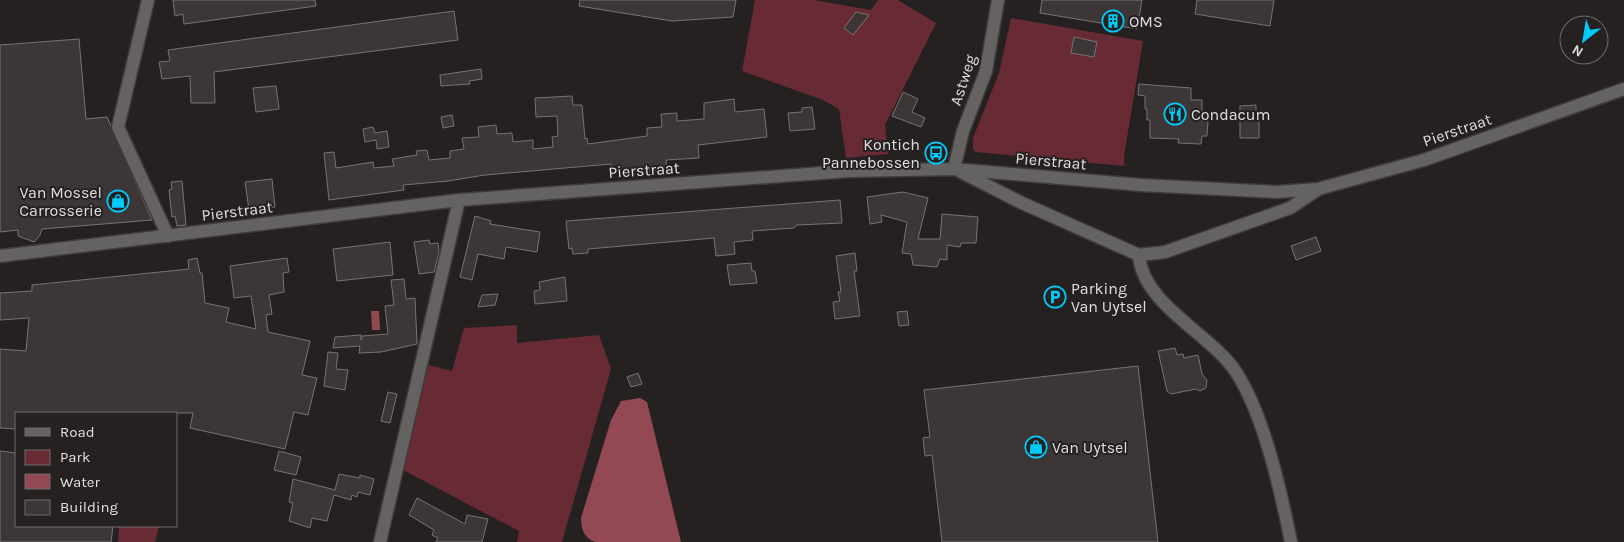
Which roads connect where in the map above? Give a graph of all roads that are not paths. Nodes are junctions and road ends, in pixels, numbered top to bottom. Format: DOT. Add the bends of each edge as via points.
graph roads {
  1 [pos="148,0"];
  2 [pos="998,0"];
  3 [pos="1624,88"];
  4 [pos="954,169"];
  5 [pos="1318,189"];
  6 [pos="459,200"];
  7 [pos="168,236"];
  8 [pos="1139,255"];
  9 [pos="0,256"];
  10 [pos="380,542"];
  11 [pos="1291,542"];
  1 -- 7 [label="street" via="118,127"];
  2 -- 4 [label="street, Astweg" via="986,72 963,131"];
  3 -- 5 [label="street, Pierstraat" via="1424,160"];
  4 -- 5 [label="street, Pierstraat" via="1276,192"];
  4 -- 6 [label="street, Pierstraat" via="849,171"];
  4 -- 8 [label="street"];
  5 -- 8 [label="street" via="1290,208 1165,252"];
  6 -- 7 [label="street, Pierstraat"];
  6 -- 10 [label="street"];
  7 -- 9 [label="street, Pierstraat"];
  8 -- 11 [label="street" via="1146,280 1178,316 1229,362 1246,390 1274,471"];
}
